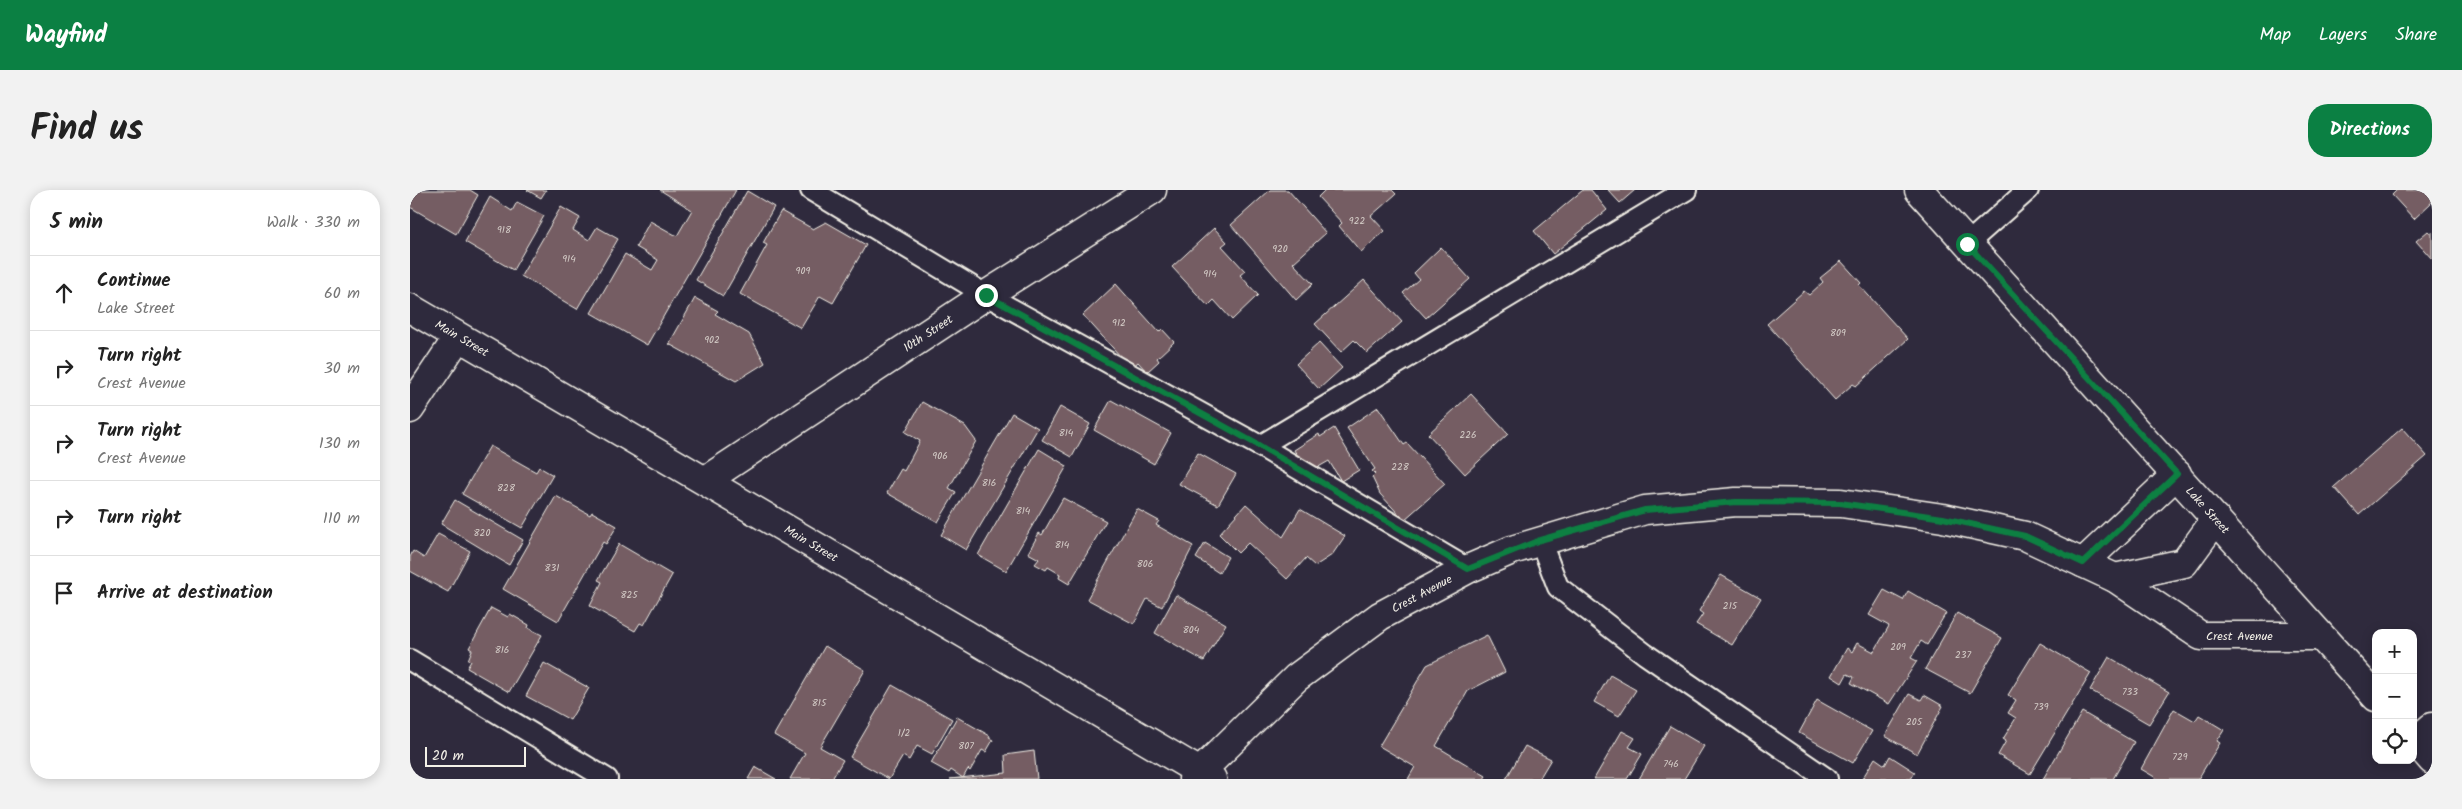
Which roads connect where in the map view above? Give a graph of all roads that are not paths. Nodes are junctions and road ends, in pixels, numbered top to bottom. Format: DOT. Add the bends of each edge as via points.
graph roads {
  1 [pos="811,190"];
  2 [pos="1152,190"];
  3 [pos="1686,190"];
  4 [pos="1919,190"];
  5 [pos="2028,190"];
  6 [pos="1967,244"];
  7 [pos="986,295"];
  8 [pos="410,308"];
  9 [pos="458,337"];
  10 [pos="410,409"];
  11 [pos="1260,446"];
  12 [pos="2177,474"];
  13 [pos="706,480"];
  14 [pos="2216,519"];
  15 [pos="1540,540"];
  16 [pos="2083,563"];
  17 [pos="1468,569"];
  18 [pos="2115,578"];
  19 [pos="2320,636"];
  20 [pos="410,660"];
  21 [pos="2372,693"];
  22 [pos="1202,777"];
  23 [pos="606,779"];
  24 [pos="1827,779"];
  1 -- 7 [label="lane"];
  2 -- 7 [label="street, 10th Street"];
  3 -- 11 [label="lane"];
  4 -- 6 [label="street, Lake Street"];
  5 -- 6 [label="lane"];
  6 -- 12 [label="street, Lake Street"];
  7 -- 11 [label="lane"];
  7 -- 13 [label="street, 10th Street"];
  8 -- 9 [label="street, Main Street"];
  9 -- 10 [label="street"];
  9 -- 13 [label="street, Main Street"];
  11 -- 17 [label="lane"];
  12 -- 14 [label="street, Lake Street"];
  12 -- 16 [label="street"];
  13 -- 22 [label="street, Main Street"];
  14 -- 18 [label="street" via="2184,563"];
  14 -- 19 [label="street, Lake Street"];
  15 -- 16 [label="street, Crest Avenue" via="1645,510 1736,502 1840,503 1943,518 2025,536"];
  15 -- 17 [label="street, Crest Avenue"];
  15 -- 24 [label="lane" via="1558,587 1645,654"];
  16 -- 18 [label="street, Crest Avenue"];
  17 -- 22 [label="street, Crest Avenue" via="1380,616 1296,678"];
  18 -- 19 [label="street, Crest Avenue" via="2201,636"];
  19 -- 21 [label="street, Lake Street"];
  20 -- 23 [label="lane"];
}
